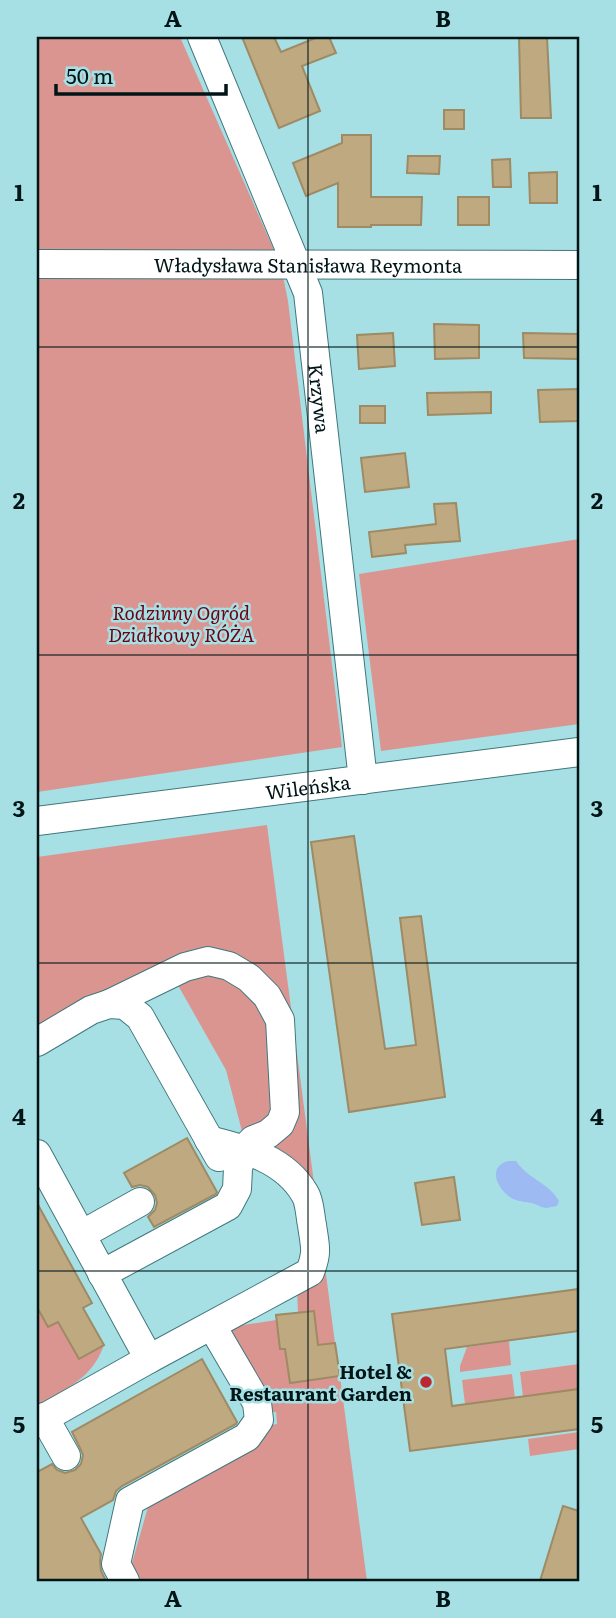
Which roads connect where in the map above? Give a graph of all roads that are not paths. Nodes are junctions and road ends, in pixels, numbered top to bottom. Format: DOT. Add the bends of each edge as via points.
graph roads {
  1 [pos="202,37"];
  2 [pos="37,264"];
  3 [pos="297,265"];
  4 [pos="579,265"];
  5 [pos="579,752"];
  6 [pos="363,780"];
  7 [pos="37,821"];
  8 [pos="109,1004"];
  9 [pos="37,1042"];
  10 [pos="209,1140"];
  11 [pos="244,1149"];
  12 [pos="37,1154"];
  13 [pos="237,1189"];
  14 [pos="140,1202"];
  15 [pos="81,1235"];
  16 [pos="102,1274"];
  17 [pos="212,1326"];
  18 [pos="149,1359"];
  19 [pos="41,1420"];
  20 [pos="66,1456"];
  21 [pos="125,1581"];
  1 -- 3 [label="street, Krzywa"];
  2 -- 3 [label="street, Władysława Stanisława Reymonta"];
  3 -- 4 [label="street, Władysława Stanisława Reymonta"];
  3 -- 6 [label="street, Krzywa" via="308,293"];
  5 -- 6 [label="street, Wileńska"];
  6 -- 7 [label="street, Wileńska"];
  8 -- 9 [label="street"];
  8 -- 10 [label="street" via="125,1005 139,1017"];
  8 -- 11 [label="street" via="185,967 208,961 229,966 267,996 280,1020 285,1112 268,1134"];
  10 -- 11 [label="street"];
  10 -- 13 [label="street"];
  11 -- 13 [label="street"];
  11 -- 17 [label="street" via="293,1177 306,1196 317,1254 310,1272 290,1296"];
  12 -- 15 [label="street"];
  13 -- 16 [label="street" via="228,1206"];
  14 -- 15 [label="street"];
  15 -- 16 [label="street"];
  16 -- 18 [label="street"];
  17 -- 18 [label="street"];
  17 -- 21 [label="street" via="257,1403 258,1420 247,1437 130,1501 116,1564"];
  18 -- 19 [label="street"];
  19 -- 20 [label="street"];
}
